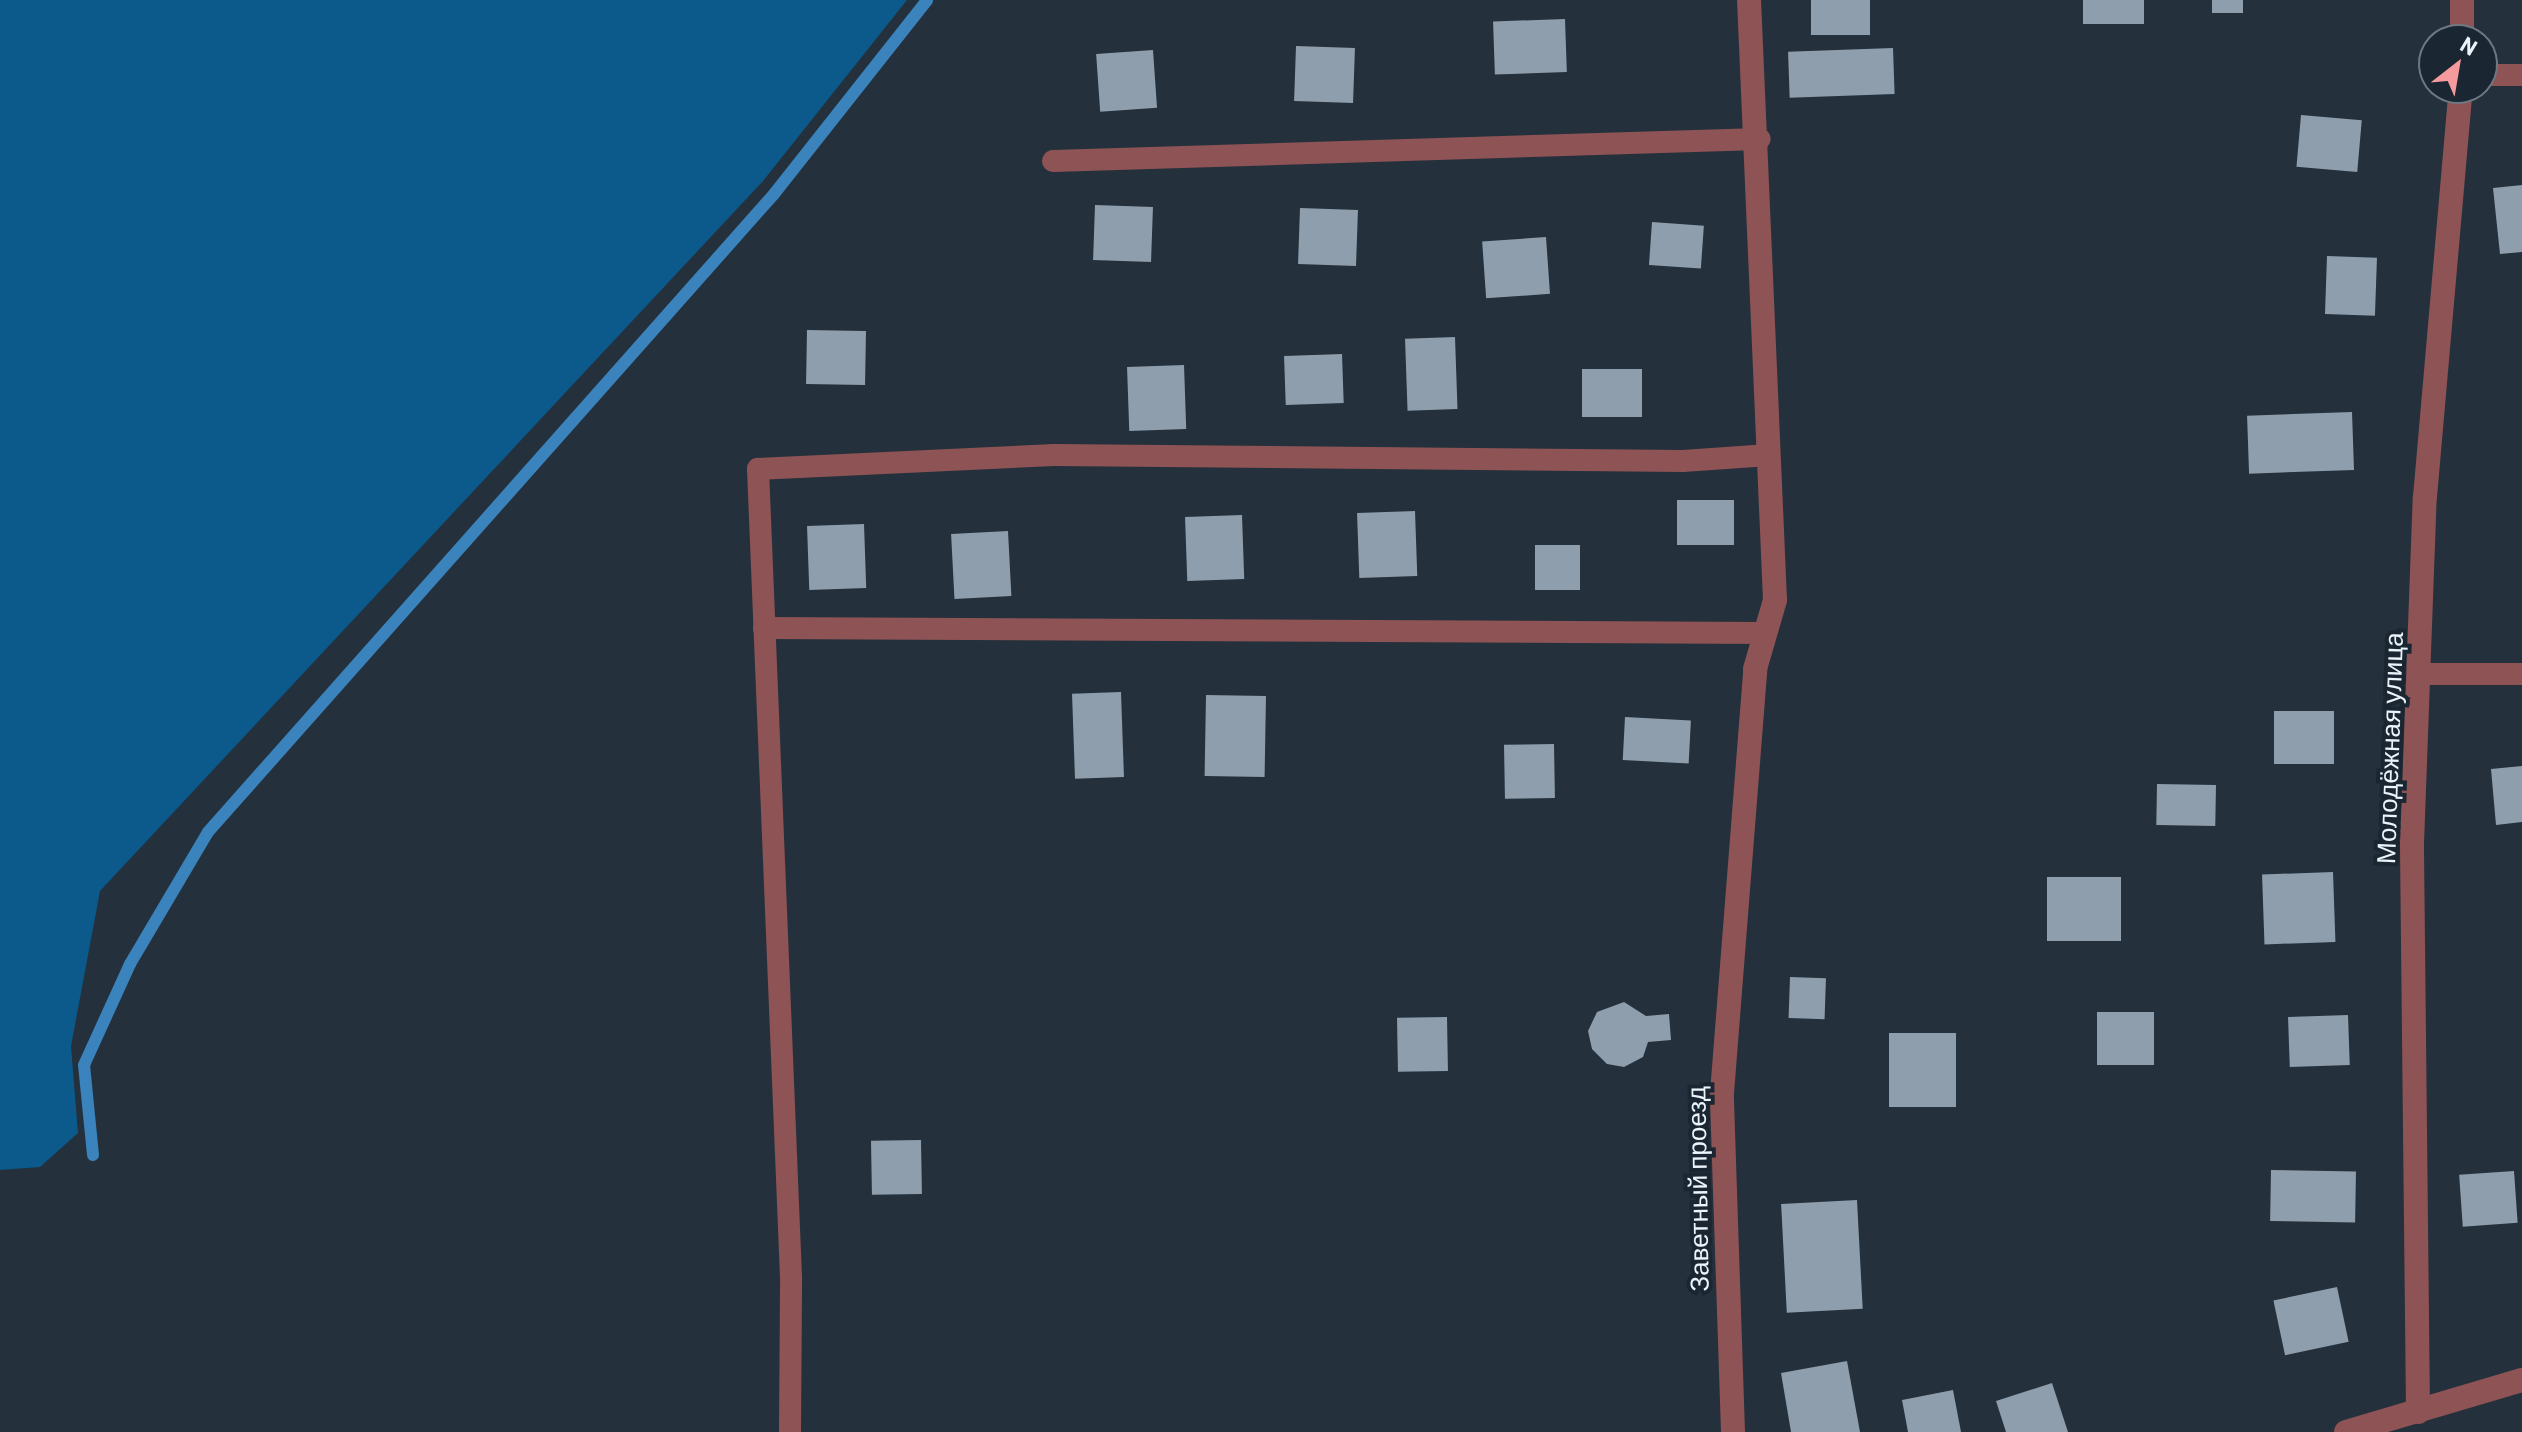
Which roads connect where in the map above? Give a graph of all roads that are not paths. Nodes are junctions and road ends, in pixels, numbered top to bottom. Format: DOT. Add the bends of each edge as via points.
graph roads {
  1 [pos="1749,0"];
  2 [pos="2462,0"];
  3 [pos="2462,24"];
  4 [pos="2498,75"];
  5 [pos="2522,75"];
  6 [pos="2460,104"];
  7 [pos="1760,139"];
  8 [pos="1053,161"];
  9 [pos="1769,455"];
  10 [pos="764,628"];
  11 [pos="1765,633"];
  12 [pos="2418,674"];
  13 [pos="2522,674"];
  14 [pos="2522,1380"];
  15 [pos="2418,1412"];
  16 [pos="790,1432"];
  17 [pos="1733,1432"];
  18 [pos="2346,1432"];
  1 -- 7 [label="street, Заветный проезд"];
  2 -- 3 [label="street"];
  4 -- 5 [label="lane"];
  6 -- 12 [label="street, Молодёжная улица" via="2425,497"];
  7 -- 8 [label="lane"];
  7 -- 9 [label="street, Заветный проезд" via="1754,208"];
  9 -- 10 [label="lane" via="1683,461 1054,455 758,469"];
  9 -- 11 [label="street, Заветный проезд" via="1775,600"];
  10 -- 11 [label="lane"];
  10 -- 16 [label="lane" via="791,1277"];
  11 -- 17 [label="street, Заветный проезд" via="1755,669 1722,1107"];
  12 -- 13 [label="lane"];
  12 -- 15 [label="street, Молодёжная улица" via="2412,844"];
  14 -- 15 [label="street"];
  15 -- 18 [label="street"];
}
